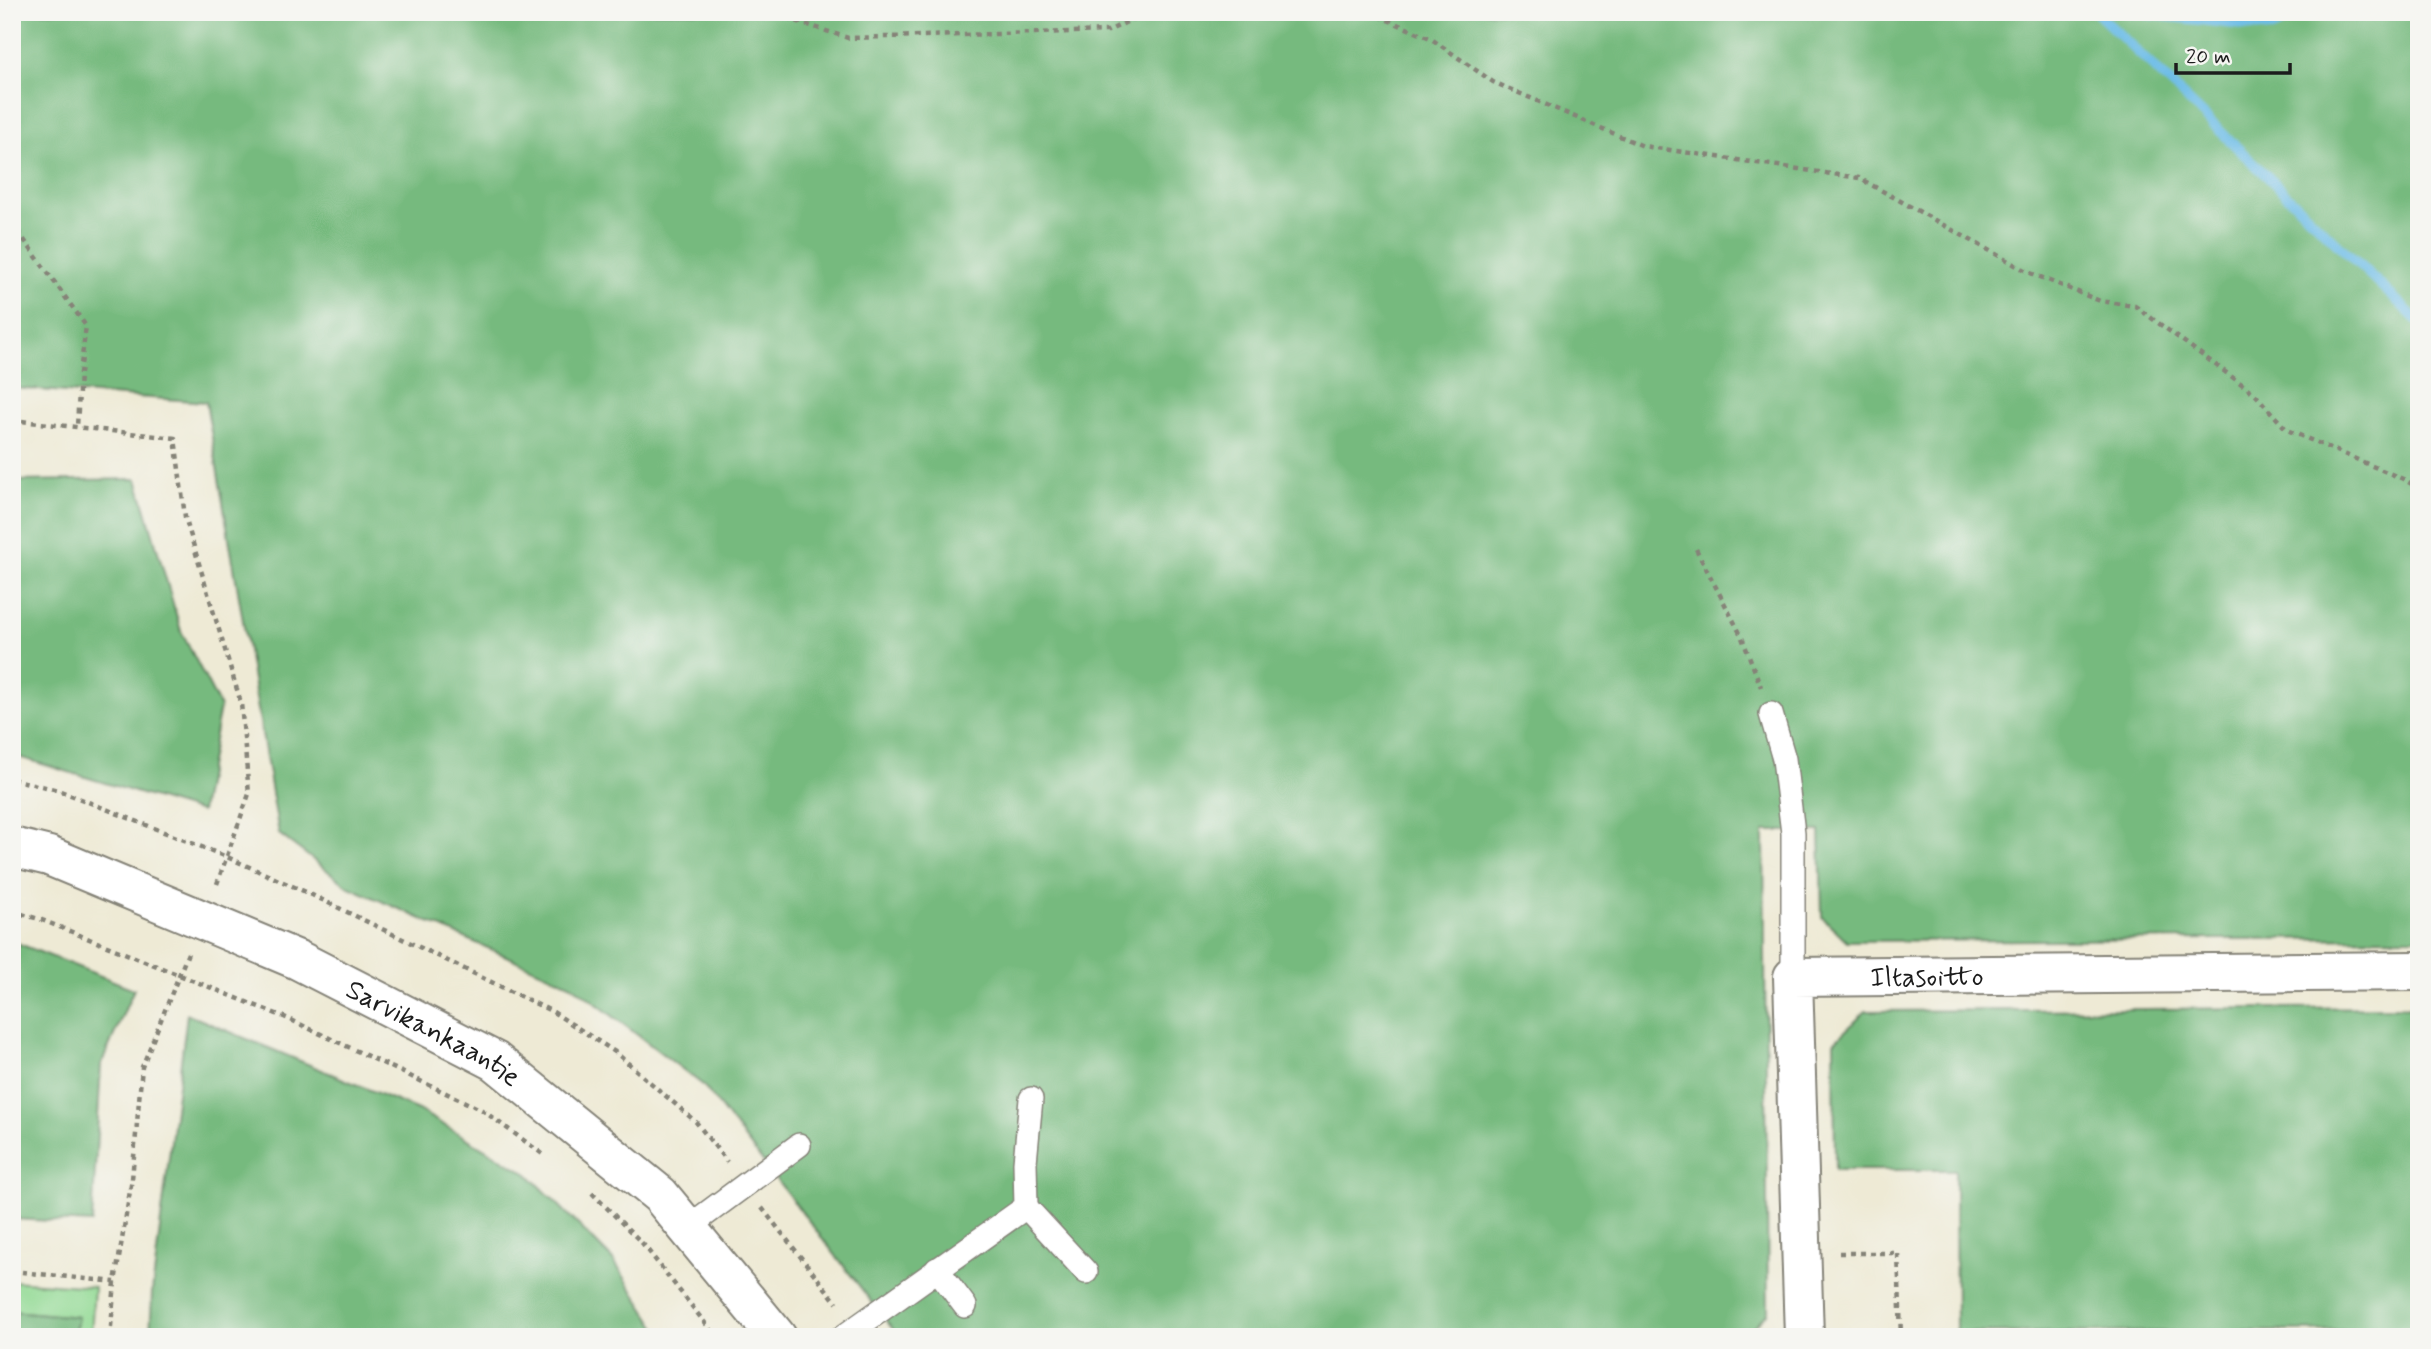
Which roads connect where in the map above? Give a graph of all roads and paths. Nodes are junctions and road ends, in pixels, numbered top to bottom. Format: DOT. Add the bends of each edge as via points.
graph roads {
  1 [pos="768,12"];
  2 [pos="1147,12"];
  3 [pos="1369,12"];
  4 [pos="12,223"];
  5 [pos="12,419"];
  6 [pos="77,427"];
  7 [pos="2419,488"];
  8 [pos="1696,549"];
  9 [pos="1771,715"];
  10 [pos="12,779"];
  11 [pos="12,848"];
  12 [pos="228,857"];
  13 [pos="12,911"];
  14 [pos="204,920"];
  15 [pos="2419,971"];
  16 [pos="178,976"];
  17 [pos="1793,977"];
  18 [pos="1031,1099"];
  19 [pos="799,1145"];
  20 [pos="546,1156"];
  21 [pos="744,1185"];
  22 [pos="587,1188"];
  23 [pos="1026,1207"];
  24 [pos="687,1228"];
  25 [pos="1804,1252"];
  26 [pos="937,1269"];
  27 [pos="12,1271"];
  28 [pos="1086,1272"];
  29 [pos="115,1282"];
  30 [pos="965,1306"];
  31 [pos="850,1332"];
  32 [pos="110,1337"];
  33 [pos="716,1337"];
  34 [pos="776,1337"];
  35 [pos="1804,1337"];
  36 [pos="1901,1337"];
  1 -- 2 [label="path" via="848,38 1108,31"];
  3 -- 7 [label="path" via="1430,38 1493,82 1643,146 1859,178 2028,272 2101,301 2135,306 2254,393 2287,430"];
  4 -- 6 [label="path" via="86,326"];
  5 -- 6 [label="path"];
  6 -- 12 [label="path" via="176,438 185,517 241,703 249,794"];
  8 -- 9 [label="path" via="1741,635"];
  9 -- 17 [label="lane" via="1784,759 1793,833"];
  10 -- 12 [label="path" via="58,790"];
  11 -- 14 [label="street, Sarvikankaantie" via="49,856"];
  12 -- 14 [label="path"];
  12 -- 21 [label="path" via="553,1012 615,1052 696,1122"];
  13 -- 16 [label="path"];
  14 -- 16 [label="path"];
  14 -- 24 [label="street, Sarvikankaantie" via="298,960 495,1061 660,1195"];
  15 -- 17 [label="street, Iltasoitto"];
  16 -- 20 [label="path" via="289,1019 482,1110"];
  16 -- 29 [label="path" via="142,1067 132,1179"];
  17 -- 25 [label="street"];
  18 -- 23 [label="lane"];
  19 -- 21 [label="lane"];
  21 -- 24 [label="lane"];
  21 -- 31 [label="path"];
  22 -- 33 [label="path" via="643,1244"];
  23 -- 26 [label="lane"];
  23 -- 28 [label="lane"];
  24 -- 34 [label="street, Sarvikankaantie"];
  25 -- 35 [label="street"];
  25 -- 36 [label="path" via="1898,1253"];
  26 -- 30 [label="lane"];
  26 -- 31 [label="lane"];
  27 -- 29 [label="path"];
  29 -- 32 [label="path"];
}
